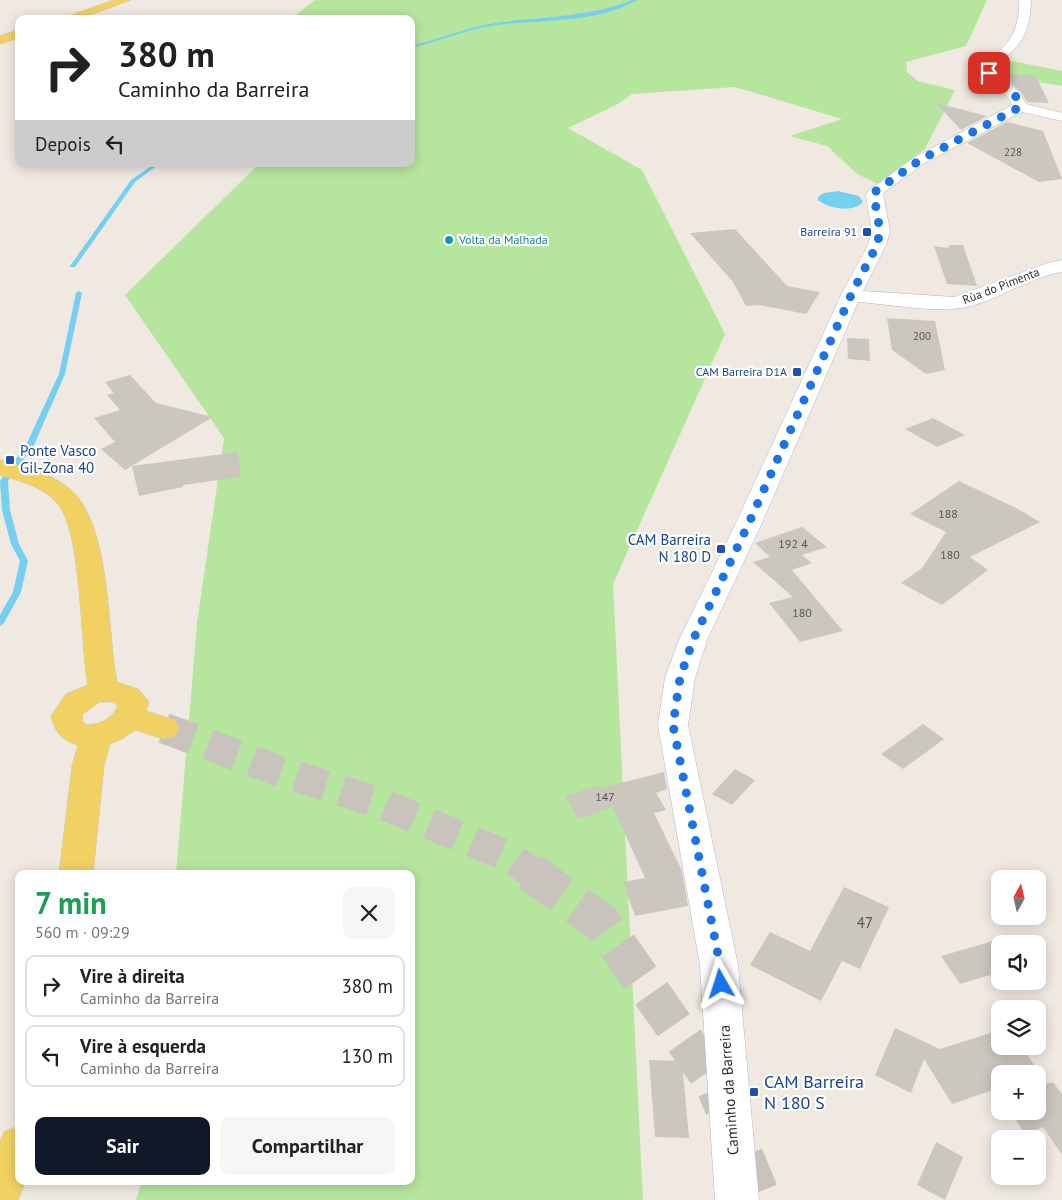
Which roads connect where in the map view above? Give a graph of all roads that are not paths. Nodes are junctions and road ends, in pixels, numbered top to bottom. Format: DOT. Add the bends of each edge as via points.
graph roads {
  1 [pos="125,0"];
  2 [pos="1025,0"];
  3 [pos="78,15"];
  4 [pos="15,35"];
  5 [pos="0,40"];
  6 [pos="1020,107"];
  7 [pos="1062,117"];
  8 [pos="1062,266"];
  9 [pos="851,296"];
  10 [pos="0,467"];
  11 [pos="104,691"];
  12 [pos="131,717"];
  13 [pos="164,728"];
  14 [pos="96,736"];
  15 [pos="76,870"];
  16 [pos="15,1155"];
  17 [pos="0,1191"];
  18 [pos="737,1200"];
  1 -- 3 [label="main road"];
  2 -- 6 [label="street" via="1026,14 1015,41 1001,53 989,73 1011,91"];
  4 -- 5 [label="main road"];
  6 -- 7 [label="street"];
  6 -- 9 [label="street, Caminho da Barreira" via="920,160 876,191 880,231"];
  8 -- 9 [label="street, Rùa do Pimenta" via="1028,274 954,303"];
  9 -- 18 [label="street, Caminho da Barreira" via="693,640 680,678 673,725 720,965"];
  10 -- 11 [label="main road" via="58,491 76,510 92,580"];
  11 -- 12 [label="main road" via="129,697 134,702"];
  11 -- 14 [label="main road" via="79,700 66,716 70,729 76,734"];
  12 -- 13 [label="main road"];
  12 -- 14 [label="main road" via="123,726"];
  14 -- 15 [label="main road" via="88,766"];
  16 -- 17 [label="main road"];
}
